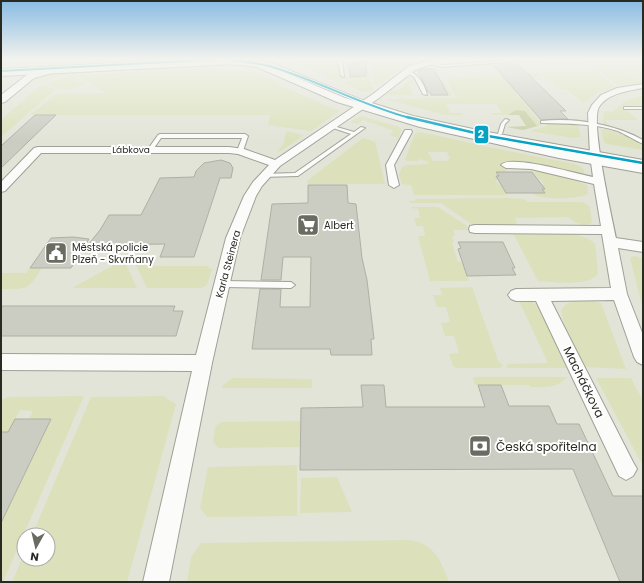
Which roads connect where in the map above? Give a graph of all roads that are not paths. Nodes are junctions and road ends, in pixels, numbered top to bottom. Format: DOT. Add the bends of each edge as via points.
graph roads {
  1 [pos="10,86"];
  2 [pos="18,86"];
  3 [pos="312,86"];
  4 [pos="327,86"];
  5 [pos="386,86"];
  6 [pos="421,86"];
  7 [pos="642,86"];
  8 [pos="1,94"];
  9 [pos="425,94"];
  10 [pos="1,100"];
  11 [pos="366,102"];
  12 [pos="626,108"];
  13 [pos="643,108"];
  14 [pos="507,120"];
  15 [pos="543,122"];
  16 [pos="593,125"];
  17 [pos="332,126"];
  18 [pos="363,128"];
  19 [pos="408,132"];
  20 [pos="500,133"];
  21 [pos="355,134"];
  22 [pos="643,142"];
  23 [pos="150,150"];
  24 [pos="240,151"];
  25 [pos="595,154"];
  26 [pos="643,156"];
  27 [pos="643,162"];
  28 [pos="276,164"];
  29 [pos="506,165"];
  30 [pos="643,169"];
  31 [pos="263,176"];
  32 [pos="599,182"];
  33 [pos="394,185"];
  34 [pos="1,189"];
  35 [pos="475,229"];
  36 [pos="608,236"];
  37 [pos="643,247"];
  38 [pos="222,284"];
  39 [pos="291,285"];
  40 [pos="618,294"];
  41 [pos="516,295"];
  42 [pos="541,295"];
  43 [pos="643,358"];
  44 [pos="2,363"];
  45 [pos="203,363"];
  46 [pos="626,469"];
  47 [pos="156,582"];
  1 -- 8 [label="street"];
  2 -- 10 [label="street"];
  3 -- 11 [label="street" via="324,93"];
  4 -- 11 [label="street"];
  5 -- 11 [label="street, Karla Steinera"];
  6 -- 9 [label="lane"];
  7 -- 16 [label="street" via="620,90 604,97 592,113"];
  11 -- 17 [label="street, Karla Steinera"];
  11 -- 20 [label="street"];
  11 -- 25 [label="street" via="449,131"];
  12 -- 13 [label="lane"];
  14 -- 20 [label="lane"];
  15 -- 16 [label="lane"];
  16 -- 22 [label="lane" via="619,129"];
  16 -- 25 [label="street"];
  17 -- 21 [label="lane"];
  17 -- 28 [label="street, Karla Steinera"];
  18 -- 21 [label="lane"];
  19 -- 33 [label="street" via="390,165"];
  20 -- 25 [label="street"];
  21 -- 31 [label="lane" via="296,175"];
  23 -- 24 [label="street, Lábkova"];
  23 -- 24 [label="lane" via="160,136 245,136"];
  23 -- 34 [label="street, Lábkova" via="38,150"];
  24 -- 28 [label="street, Lábkova"];
  25 -- 26 [label="street"];
  25 -- 27 [label="lane"];
  25 -- 30 [label="street"];
  25 -- 32 [label="street"];
  28 -- 31 [label="street, Karla Steinera"];
  29 -- 32 [label="street" via="530,166"];
  31 -- 38 [label="street, Karla Steinera" via="250,196 233,238"];
  32 -- 36 [label="street"];
  35 -- 36 [label="street"];
  36 -- 37 [label="street"];
  36 -- 40 [label="street"];
  38 -- 39 [label="lane"];
  38 -- 45 [label="street, Karla Steinera"];
  40 -- 42 [label="street"];
  40 -- 43 [label="street"];
  41 -- 42 [label="street"];
  42 -- 46 [label="street, Macháčkova"];
  44 -- 45 [label="street"];
  45 -- 47 [label="street, Karla Steinera"];
}
